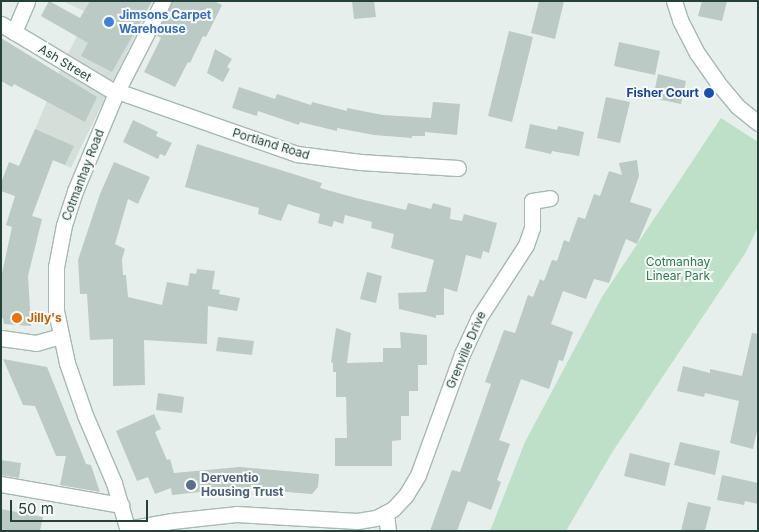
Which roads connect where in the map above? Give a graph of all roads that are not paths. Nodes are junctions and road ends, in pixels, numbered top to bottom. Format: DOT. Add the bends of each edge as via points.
graph roads {
  1 [pos="27,1"];
  2 [pos="163,1"];
  3 [pos="674,1"];
  4 [pos="1,24"];
  5 [pos="14,32"];
  6 [pos="117,92"];
  7 [pos="758,123"];
  8 [pos="458,168"];
  9 [pos="550,198"];
  10 [pos="60,336"];
  11 [pos="1,338"];
  12 [pos="1,484"];
  13 [pos="121,505"];
  14 [pos="386,514"];
  15 [pos="128,530"];
  16 [pos="388,531"];
  1 -- 5 [label="street"];
  2 -- 6 [label="street, Cotmanhay Road"];
  3 -- 7 [label="street" via="697,53 737,106"];
  4 -- 5 [label="street, Ash Street"];
  5 -- 6 [label="street, Ash Street"];
  6 -- 8 [label="street, Portland Road" via="297,154 430,172"];
  6 -- 10 [label="street, Cotmanhay Road" via="75,191 60,239 55,284"];
  9 -- 14 [label="street, Grenville Drive" via="532,201 532,228 526,245 478,319 413,486"];
  10 -- 11 [label="street" via="36,343"];
  10 -- 13 [label="street, Cotmanhay Road" via="79,398"];
  12 -- 13 [label="street"];
  13 -- 15 [label="street, Cotmanhay Road"];
  14 -- 15 [label="street, Grenville Drive" via="357,522 221,515"];
  14 -- 16 [label="street"];
}
